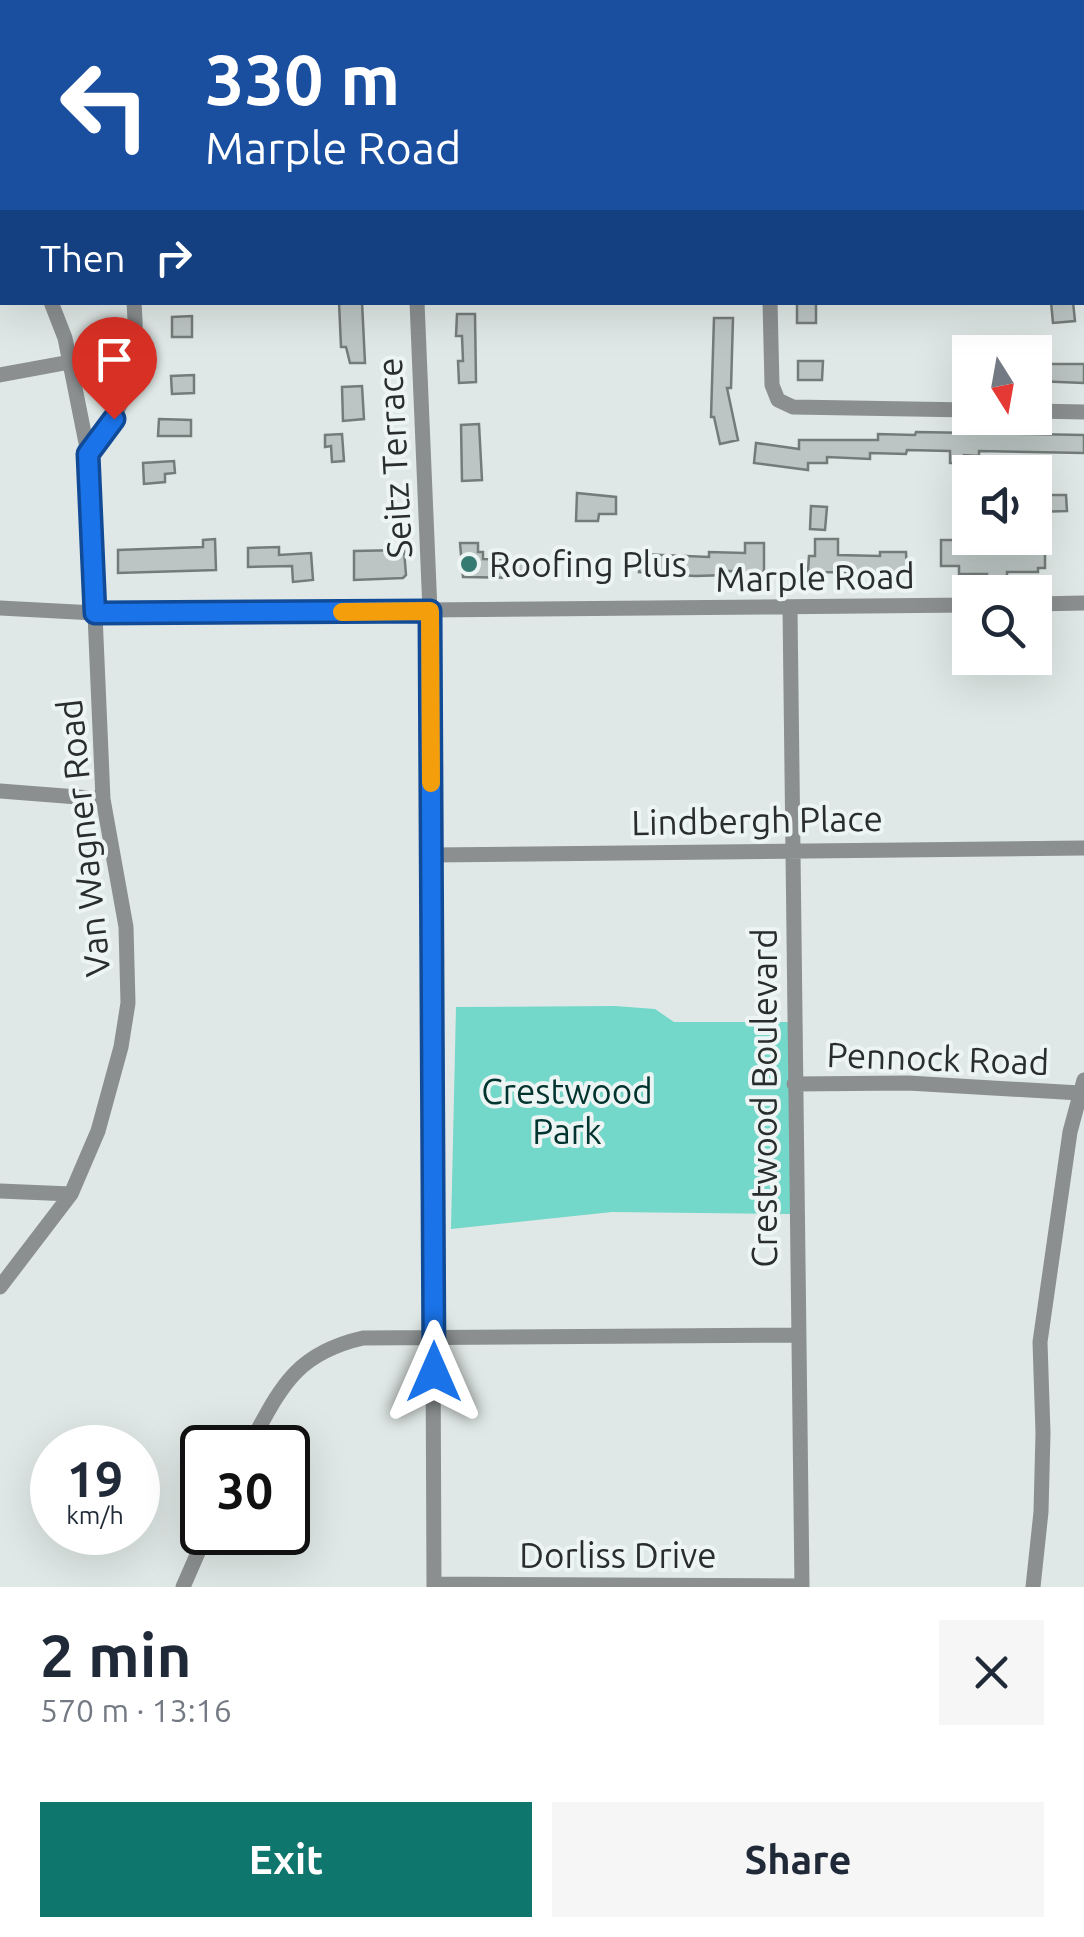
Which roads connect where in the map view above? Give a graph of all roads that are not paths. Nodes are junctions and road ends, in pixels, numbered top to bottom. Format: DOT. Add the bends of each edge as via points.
graph roads {
  1 [pos="51,305"];
  2 [pos="134,305"];
  3 [pos="416,305"];
  4 [pos="770,305"];
  5 [pos="70,362"];
  6 [pos="0,375"];
  7 [pos="952,410"];
  8 [pos="1052,411"];
  9 [pos="1084,412"];
  10 [pos="88,454"];
  11 [pos="1084,603"];
  12 [pos="1052,604"];
  13 [pos="952,605"];
  14 [pos="0,608"];
  15 [pos="790,608"];
  16 [pos="430,611"];
  17 [pos="95,613"];
  18 [pos="0,791"];
  19 [pos="103,799"];
  20 [pos="1084,848"];
  21 [pos="792,850"];
  22 [pos="432,854"];
  23 [pos="794,1084"];
  24 [pos="1082,1086"];
  25 [pos="0,1191"];
  26 [pos="71,1194"];
  27 [pos="0,1287"];
  28 [pos="796,1334"];
  29 [pos="434,1337"];
  30 [pos="261,1425"];
  31 [pos="198,1555"];
  32 [pos="434,1586"];
  33 [pos="802,1586"];
  34 [pos="183,1587"];
  35 [pos="1033,1587"];
  1 -- 5 [label="street, Van Wagner Road"];
  2 -- 10 [label="street" via="133,377"];
  3 -- 16 [label="street, Seitz Terrace"];
  4 -- 7 [label="street" via="778,400 793,407"];
  5 -- 6 [label="street"];
  5 -- 10 [label="street, Van Wagner Road"];
  8 -- 9 [label="street"];
  10 -- 17 [label="street, Van Wagner Road"];
  11 -- 12 [label="street"];
  13 -- 15 [label="street, Marple Road"];
  14 -- 17 [label="street, Marple Road"];
  15 -- 16 [label="street, Marple Road"];
  15 -- 21 [label="street, Crestwood Boulevard"];
  16 -- 17 [label="street, Marple Road"];
  16 -- 22 [label="street, Seitz Terrace"];
  17 -- 19 [label="street, Van Wagner Road"];
  18 -- 19 [label="street"];
  19 -- 26 [label="street, Van Wagner Road" via="126,926 128,1003 98,1131"];
  20 -- 21 [label="street, Lindbergh Place"];
  21 -- 22 [label="street, Lindbergh Place"];
  21 -- 23 [label="street, Crestwood Boulevard"];
  22 -- 29 [label="street, Seitz Terrace"];
  23 -- 24 [label="street, Pennock Road"];
  23 -- 28 [label="street, Crestwood Boulevard"];
  24 -- 35 [label="street" via="1040,1342 1043,1452"];
  25 -- 26 [label="street"];
  26 -- 27 [label="street, Van Wagner Road"];
  28 -- 29 [label="street"];
  28 -- 33 [label="street, Crestwood Boulevard"];
  29 -- 30 [label="street" via="333,1345 301,1366"];
  29 -- 32 [label="street, Seitz Terrace"];
  31 -- 34 [label="street"];
  32 -- 33 [label="street, Dorliss Drive"];
}
